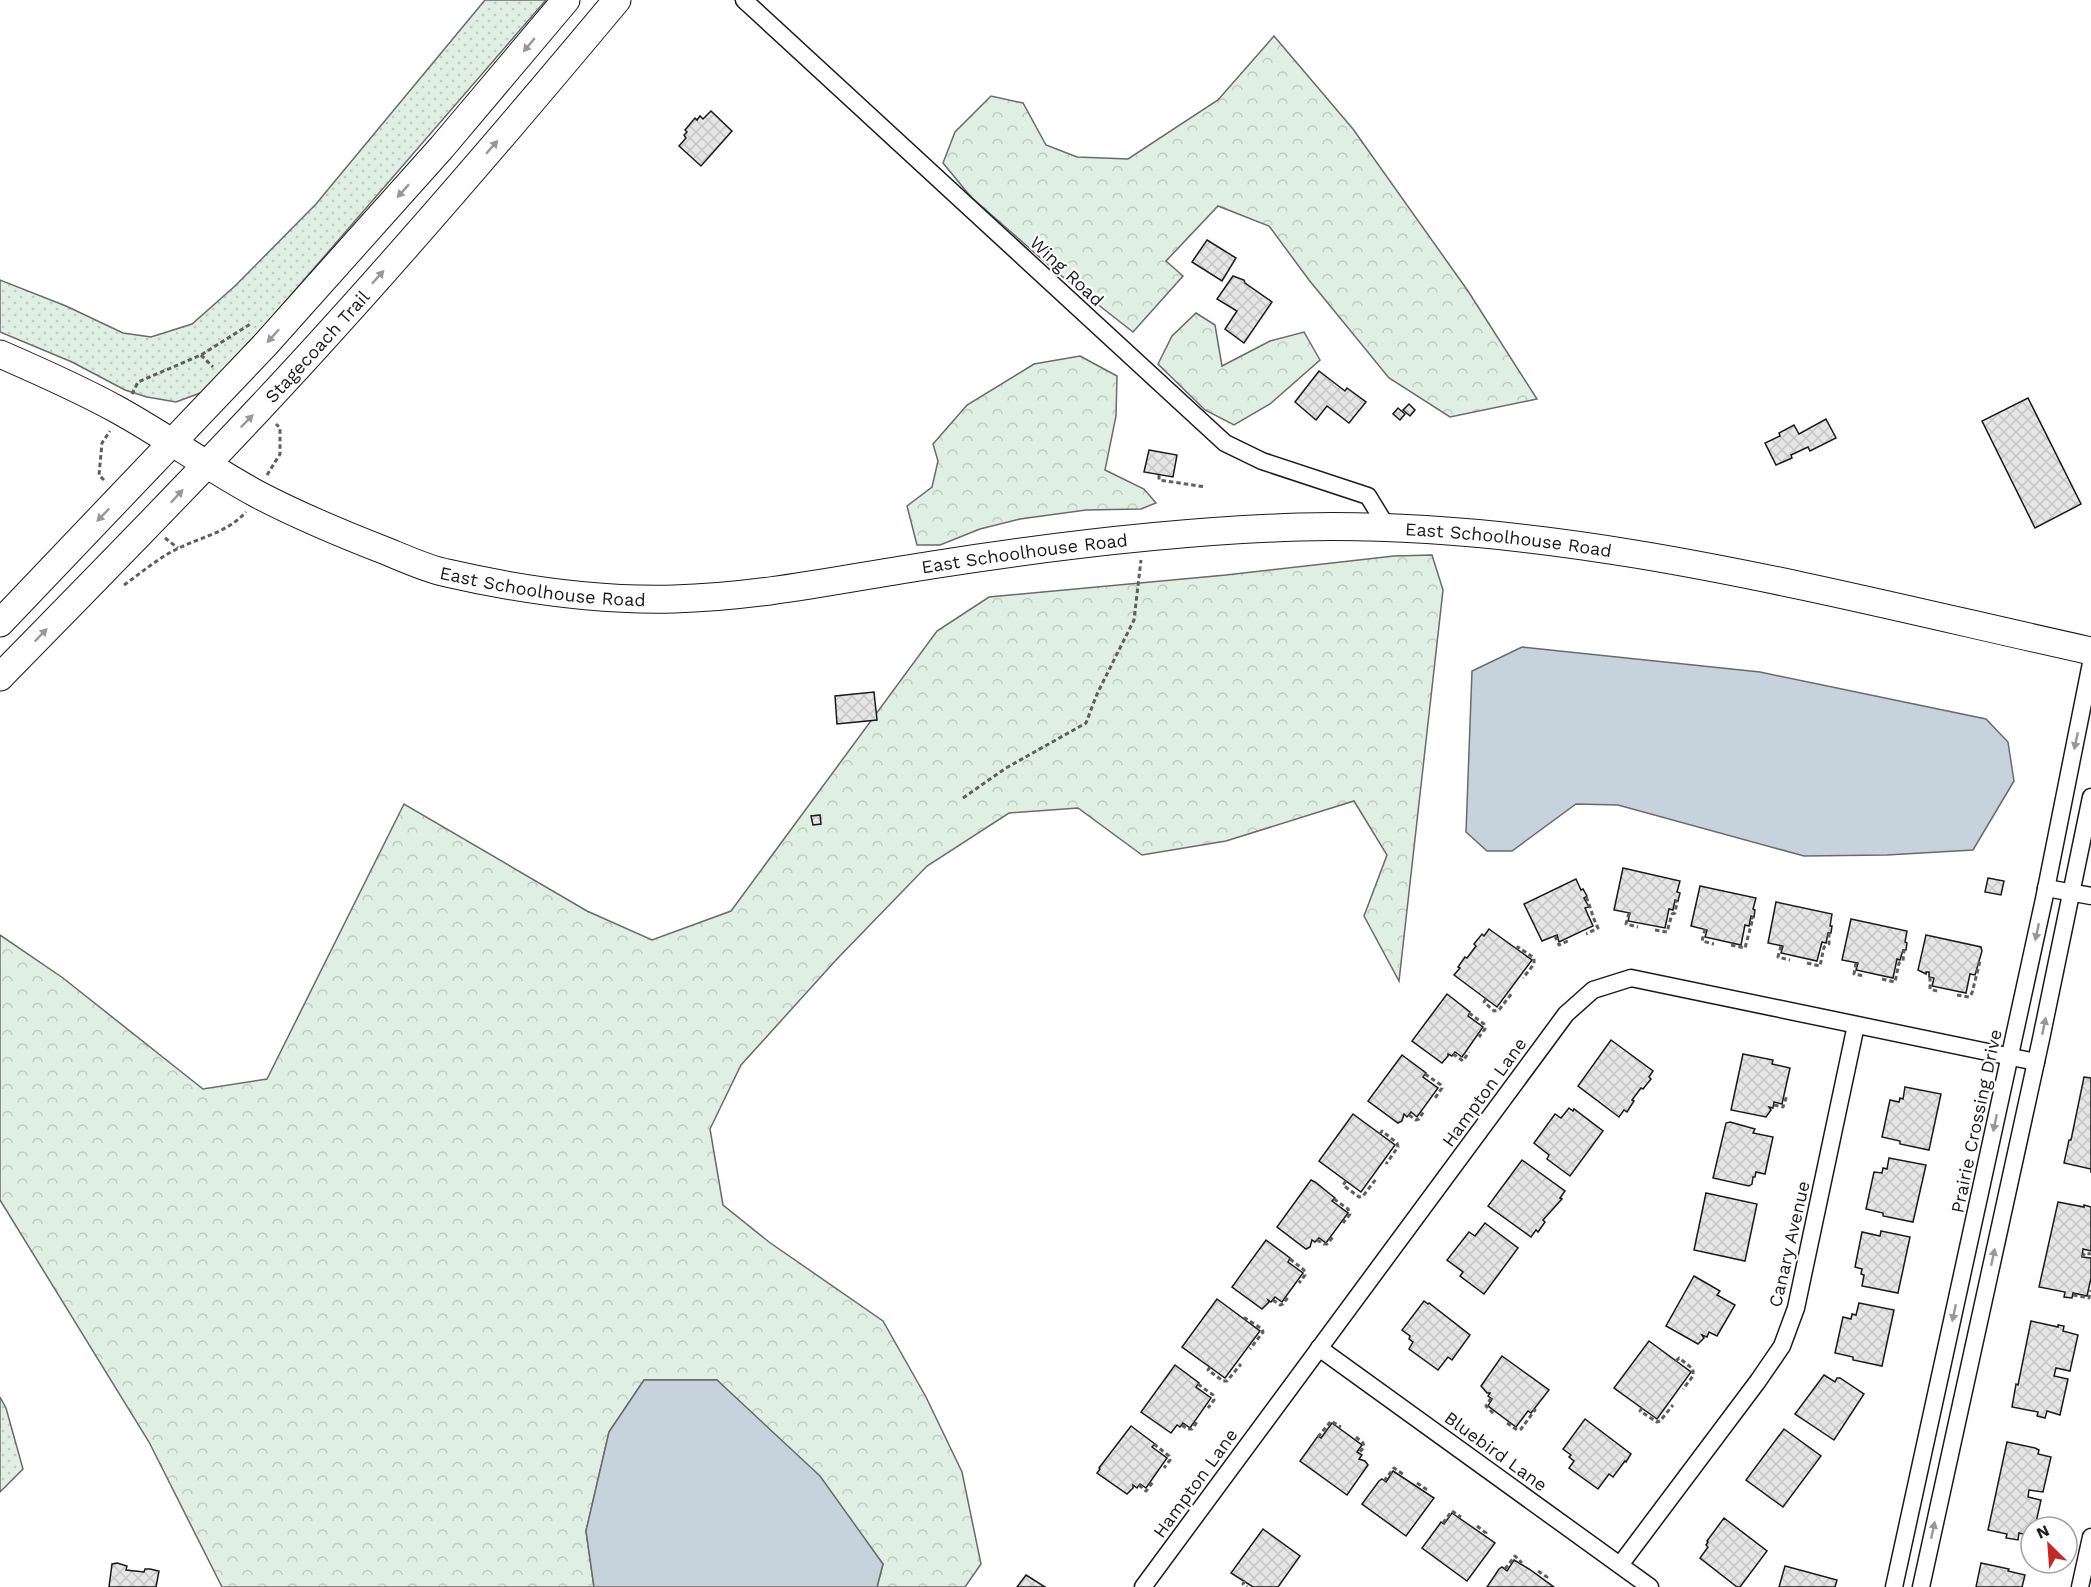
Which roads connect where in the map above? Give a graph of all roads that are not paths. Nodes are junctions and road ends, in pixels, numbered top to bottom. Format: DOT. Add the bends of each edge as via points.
graph roads {
  1 [pos="566,0"];
  2 [pos="617,0"];
  3 [pos="744,0"];
  4 [pos="0,354"];
  5 [pos="172,443"];
  6 [pos="207,464"];
  7 [pos="1387,527"];
  8 [pos="0,623"];
  9 [pos="2091,651"];
  10 [pos="2091,663"];
  11 [pos="0,677"];
  12 [pos="2091,797"];
  13 [pos="2046,888"];
  14 [pos="2072,893"];
  15 [pos="2091,896"];
  16 [pos="1856,1025"];
  17 [pos="2010,1056"];
  18 [pos="2036,1062"];
  19 [pos="1319,1348"];
  20 [pos="2091,1537"];
  21 [pos="1620,1564"];
  22 [pos="1150,1585"];
  23 [pos="1650,1587"];
  24 [pos="1893,1587"];
  25 [pos="1921,1587"];
  26 [pos="2080,1587"];
  1 -- 5 [label="main road, one-way" via="426,165"];
  6 -- 2 [label="main road, Stagecoach Trail, one-way" via="406,247"];
  3 -- 7 [label="street, Wing Road" via="1225,443 1262,461 1368,496"];
  4 -- 5 [label="main road, East Schoolhouse Road" via="123,400"];
  5 -- 6 [label="main road, East Schoolhouse Road"];
  5 -- 8 [label="main road, one-way"];
  6 -- 7 [label="main road, East Schoolhouse Road" via="260,505 440,572 512,586 625,598 676,599 764,592 931,565 1207,531"];
  11 -- 6 [label="main road, Stagecoach Trail, one-way"];
  7 -- 9 [label="main road, East Schoolhouse Road" via="1625,552"];
  10 -- 13 [label="street, Prairie Crossing Drive, one-way"];
  12 -- 14 [label="street"];
  13 -- 14 [label="street"];
  13 -- 17 [label="street, Prairie Crossing Drive, one-way"];
  14 -- 15 [label="street"];
  18 -- 14 [label="street, one-way"];
  16 -- 17 [label="street, Hampton Lane"];
  16 -- 19 [label="street, Hampton Lane" via="1631,978 1593,990 1566,1014"];
  16 -- 21 [label="street, Canary Avenue" via="1796,1308 1782,1346"];
  17 -- 18 [label="street, Hampton Lane"];
  17 -- 24 [label="street, Prairie Crossing Drive, one-way"];
  25 -- 18 [label="street, one-way"];
  19 -- 21 [label="street, Bluebird Lane"];
  19 -- 22 [label="street, Hampton Lane"];
  20 -- 26 [label="street"];
  21 -- 23 [label="street, Bluebird Lane"];
}
